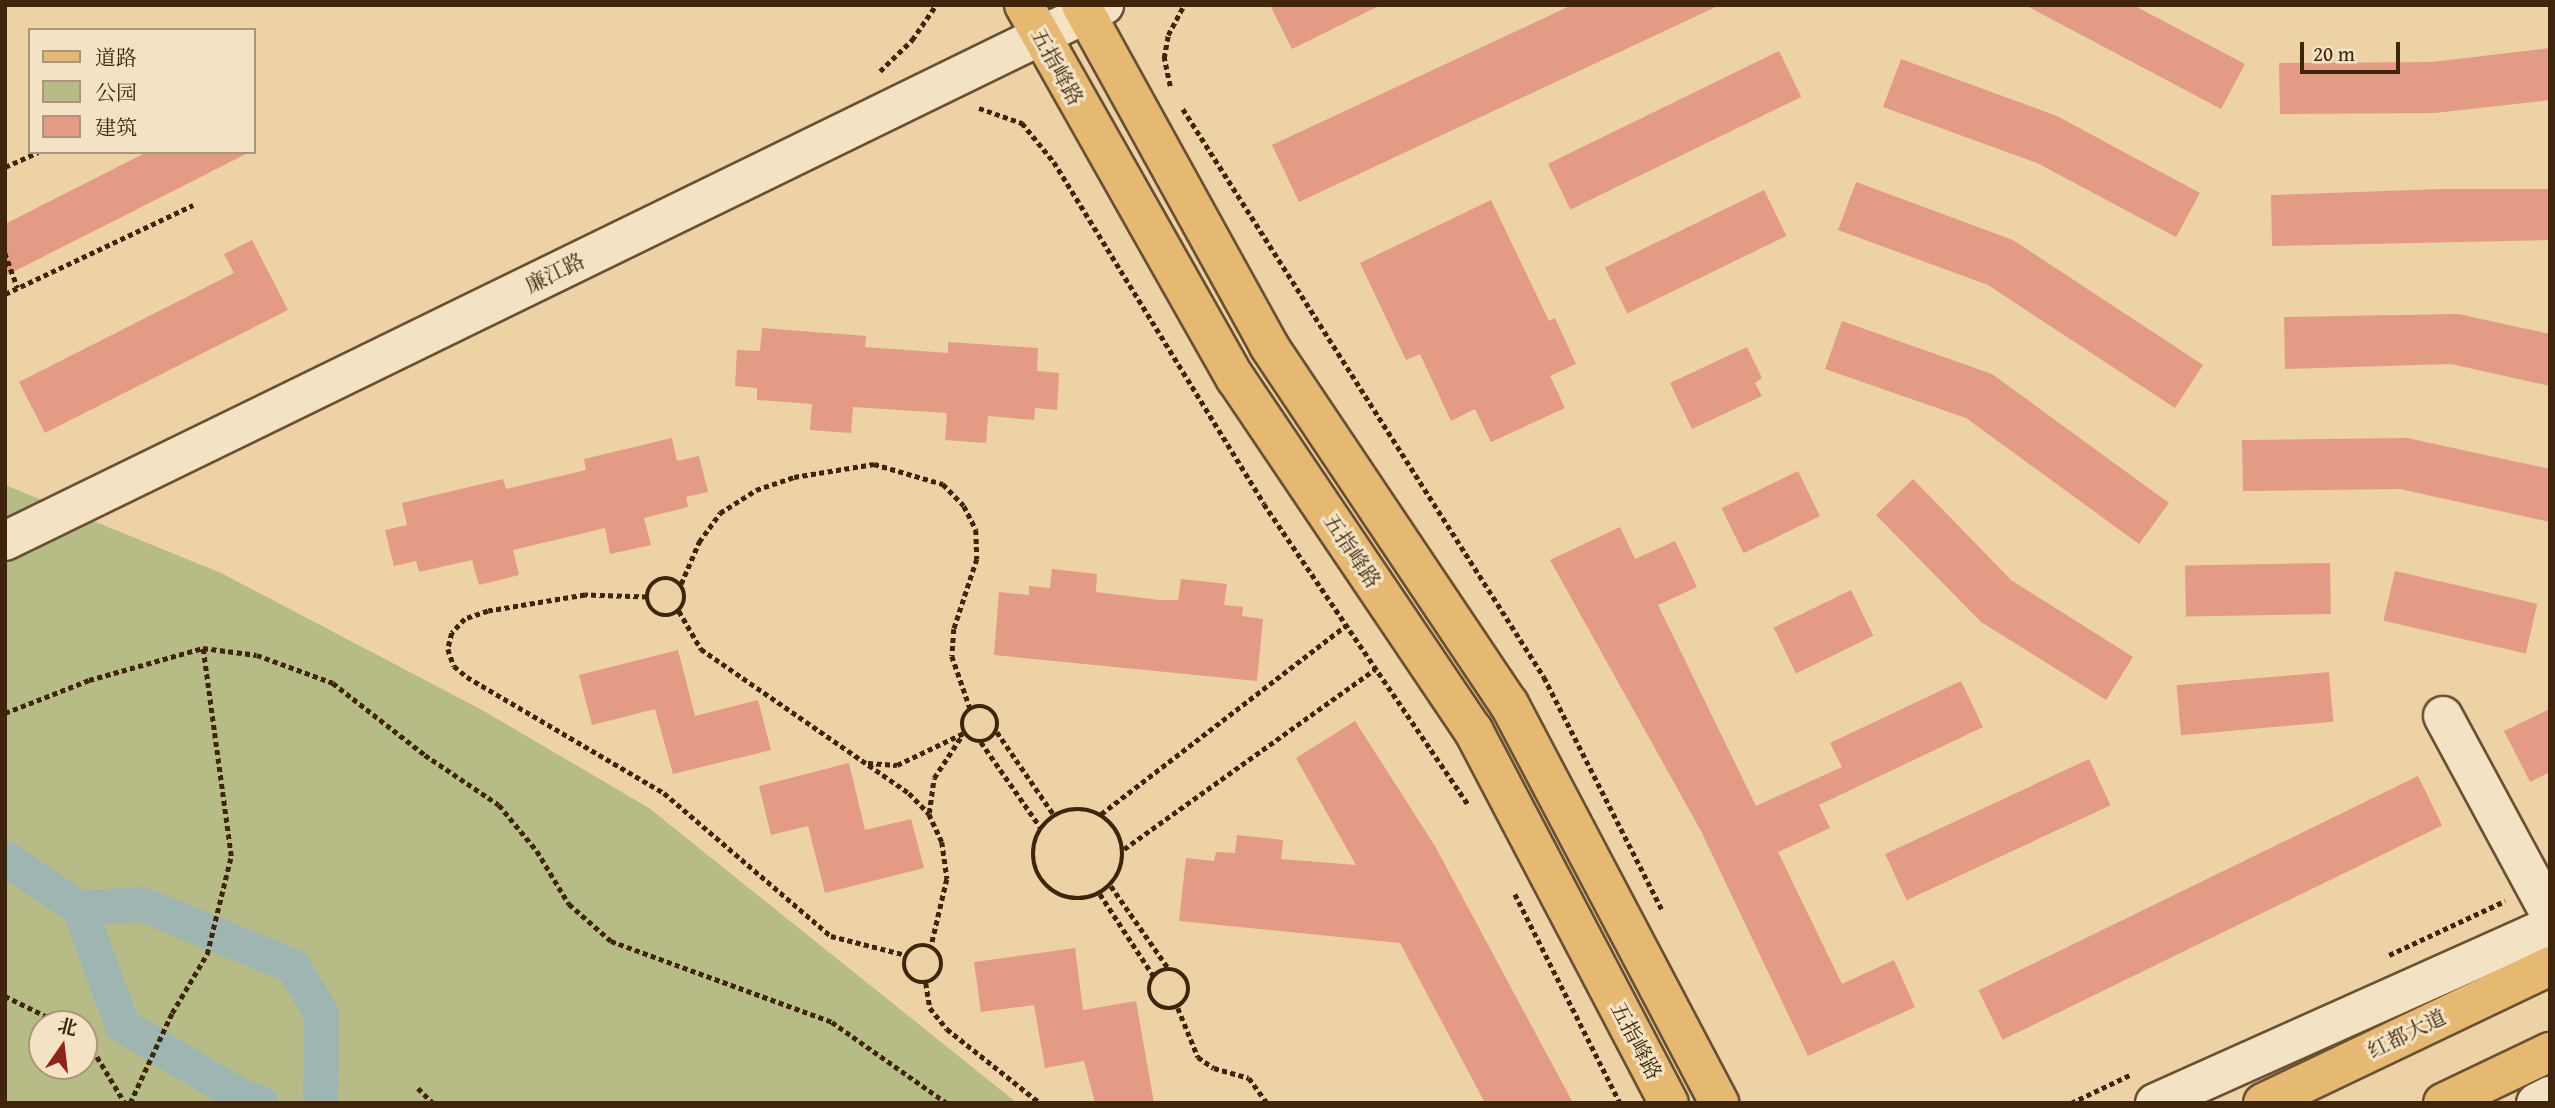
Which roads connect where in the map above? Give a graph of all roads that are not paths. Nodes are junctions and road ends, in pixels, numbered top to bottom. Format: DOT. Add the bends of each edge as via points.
graph roads {
  1 [pos="1090,8"];
  2 [pos="1031,21"];
  3 [pos="5,541"];
  4 [pos="2443,716"];
  5 [pos="2550,914"];
  6 [pos="2550,926"];
  7 [pos="2550,965"];
  8 [pos="2550,1052"];
  9 [pos="2550,1096"];
  10 [pos="1669,1103"];
  11 [pos="1719,1103"];
  12 [pos="2155,1103"];
  13 [pos="2263,1103"];
  14 [pos="2444,1103"];
  15 [pos="2536,1103"];
  1 -- 2 [label="street, 廉江路"];
  1 -- 11 [label="main road" via="1269,346 1509,704"];
  2 -- 3 [label="street, 廉江路"];
  2 -- 10 [label="main road, 五指峰路" via="1236,379 1473,730"];
  4 -- 5 [label="street"];
  6 -- 12 [label="street"];
  7 -- 13 [label="main road, 红都大道"];
  8 -- 14 [label="main road"];
  9 -- 15 [label="street"];
}
